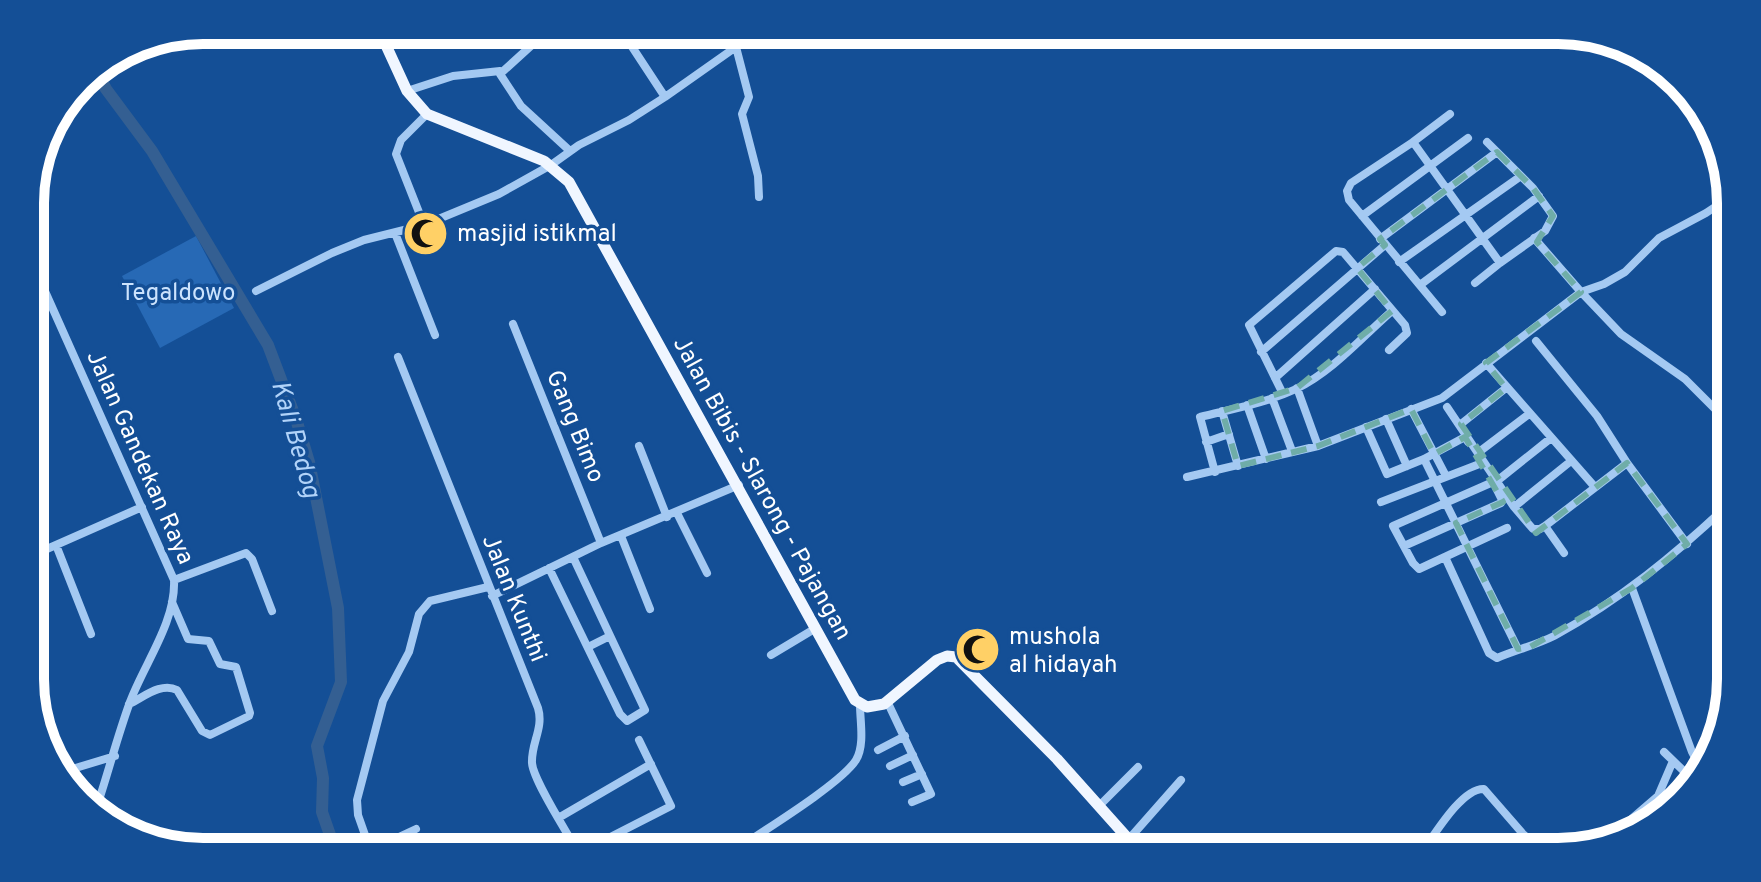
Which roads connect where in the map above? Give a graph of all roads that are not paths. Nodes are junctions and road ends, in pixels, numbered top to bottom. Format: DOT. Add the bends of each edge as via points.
graph roads {
  1 [pos="386,44"];
  2 [pos="530,44"];
  3 [pos="630,44"];
  4 [pos="740,44"];
  5 [pos="736,47"];
  6 [pos="500,71"];
  7 [pos="407,91"];
  8 [pos="665,97"];
  9 [pos="427,114"];
  10 [pos="1450,114"];
  11 [pos="1468,138"];
  12 [pos="1413,142"];
  13 [pos="1487,142"];
  14 [pos="570,151"];
  15 [pos="1497,152"];
  16 [pos="551,165"];
  17 [pos="1431,167"];
  18 [pos="1521,176"];
  19 [pos="1447,190"];
  20 [pos="1539,196"];
  21 [pos="759,197"];
  22 [pos="1717,206"];
  23 [pos="1464,214"];
  24 [pos="1362,216"];
  25 [pos="424,225"];
  26 [pos="395,233"];
  27 [pos="1481,238"];
  28 [pos="1534,238"];
  29 [pos="1383,242"];
  30 [pos="1399,262"];
  31 [pos="1500,263"];
  32 [pos="1357,268"];
  33 [pos="1475,283"];
  34 [pos="1420,285"];
  35 [pos="44,289"];
  36 [pos="1375,289"];
  37 [pos="256,291"];
  38 [pos="1581,292"];
  39 [pos="1392,311"];
  40 [pos="1442,312"];
  41 [pos="513,324"];
  42 [pos="435,335"];
  43 [pos="1536,341"];
  44 [pos="1389,350"];
  45 [pos="1261,352"];
  46 [pos="398,357"];
  47 [pos="1486,363"];
  48 [pos="1275,378"];
  49 [pos="1297,388"];
  50 [pos="1506,388"];
  51 [pos="1283,394"];
  52 [pos="1272,398"];
  53 [pos="1247,405"];
  54 [pos="1447,407"];
  55 [pos="1411,409"];
  56 [pos="1222,411"];
  57 [pos="1717,411"];
  58 [pos="1529,414"];
  59 [pos="1386,419"];
  60 [pos="1461,424"];
  61 [pos="1366,427"];
  62 [pos="1229,434"];
  63 [pos="1551,438"];
  64 [pos="1206,442"];
  65 [pos="639,446"];
  66 [pos="1318,446"];
  67 [pos="1292,451"];
  68 [pos="1479,452"];
  69 [pos="1434,454"];
  70 [pos="1266,459"];
  71 [pos="1424,459"];
  72 [pos="1571,461"];
  73 [pos="1482,463"];
  74 [pos="1627,463"];
  75 [pos="1238,466"];
  76 [pos="1407,466"];
  77 [pos="1215,472"];
  78 [pos="1446,476"];
  79 [pos="1187,477"];
  80 [pos="1435,481"];
  81 [pos="1495,482"];
  82 [pos="739,485"];
  83 [pos="1594,486"];
  84 [pos="1381,502"];
  85 [pos="1447,504"];
  86 [pos="142,507"];
  87 [pos="1514,507"];
  88 [pos="677,513"];
  89 [pos="1717,515"];
  90 [pos="667,517"];
  91 [pos="1456,523"];
  92 [pos="1545,526"];
  93 [pos="1507,528"];
  94 [pos="621,536"];
  95 [pos="601,543"];
  96 [pos="1687,544"];
  97 [pos="56,545"];
  98 [pos="1404,546"];
  99 [pos="1468,546"];
  100 [pos="44,550"];
  101 [pos="1564,553"];
  102 [pos="573,557"];
  103 [pos="1445,557"];
  104 [pos="549,568"];
  105 [pos="707,573"];
  106 [pos="174,580"];
  107 [pos="1632,588"];
  108 [pos="490,592"];
  109 [pos="172,602"];
  110 [pos="650,609"];
  111 [pos="272,611"];
  112 [pos="816,628"];
  113 [pos="91,634"];
  114 [pos="610,636"];
  115 [pos="588,647"];
  116 [pos="1518,649"];
  117 [pos="771,655"];
  118 [pos="887,701"];
  119 [pos="129,704"];
  120 [pos="860,705"];
  121 [pos="905,736"];
  122 [pos="639,740"];
  123 [pos="878,750"];
  124 [pos="1664,752"];
  125 [pos="913,755"];
  126 [pos="115,756"];
  127 [pos="1695,758"];
  128 [pos="1673,761"];
  129 [pos="651,764"];
  130 [pos="890,766"];
  131 [pos="1138,767"];
  132 [pos="72,769"];
  133 [pos="1686,773"];
  134 [pos="922,774"];
  135 [pos="1181,780"];
  136 [pos="903,782"];
  137 [pos="99,800"];
  138 [pos="912,802"];
  139 [pos="1100,805"];
  140 [pos="560,817"];
  141 [pos="1629,822"];
  142 [pos="416,829"];
  143 [pos="366,838"];
  144 [pos="398,838"];
  145 [pos="570,838"];
  146 [pos="608,838"];
  147 [pos="753,838"];
  148 [pos="1128,838"];
  149 [pos="1130,838"];
  150 [pos="1432,838"];
  151 [pos="1528,838"];
  1 -- 7 [label="main road, Jalan Bibis - Slarong - Pajangan"];
  2 -- 6 [label="street"];
  3 -- 8 [label="street"];
  4 -- 5 [label="street"];
  5 -- 8 [label="street"];
  5 -- 21 [label="street" via="749,97 742,114"];
  6 -- 7 [label="street" via="453,76"];
  6 -- 14 [label="street" via="521,106"];
  7 -- 9 [label="main road, Jalan Bibis - Slarong - Pajangan"];
  8 -- 14 [label="street"];
  9 -- 16 [label="main road, Jalan Bibis - Slarong - Pajangan"];
  9 -- 25 [label="street" via="401,140 396,154"];
  10 -- 12 [label="street"];
  11 -- 17 [label="street"];
  12 -- 17 [label="street"];
  12 -- 24 [label="street" via="1348,187 1349,200"];
  13 -- 15 [label="street"];
  14 -- 16 [label="street"];
  15 -- 18 [label="street"];
  15 -- 19 [label="street"];
  16 -- 25 [label="street" via="472,207"];
  16 -- 82 [label="main road, Jalan Bibis - Slarong - Pajangan" via="574,190"];
  17 -- 19 [label="street"];
  17 -- 24 [label="street"];
  18 -- 20 [label="street"];
  18 -- 23 [label="street"];
  19 -- 23 [label="street"];
  19 -- 29 [label="street"];
  20 -- 27 [label="street"];
  20 -- 28 [label="street" via="1553,216"];
  22 -- 38 [label="street" via="1659,238 1625,272"];
  23 -- 27 [label="street"];
  23 -- 30 [label="street"];
  24 -- 29 [label="street"];
  25 -- 26 [label="street"];
  26 -- 37 [label="street" via="324,256"];
  26 -- 42 [label="street"];
  27 -- 31 [label="street"];
  27 -- 34 [label="street"];
  28 -- 31 [label="street"];
  28 -- 38 [label="street"];
  29 -- 30 [label="street"];
  29 -- 32 [label="street"];
  30 -- 34 [label="street"];
  31 -- 33 [label="street"];
  32 -- 36 [label="street"];
  32 -- 45 [label="street"];
  32 -- 45 [label="street" via="1336,251 1249,325"];
  34 -- 40 [label="street"];
  35 -- 86 [label="street, Jalan Gandekan Raya"];
  36 -- 39 [label="street"];
  36 -- 48 [label="street"];
  38 -- 47 [label="street"];
  38 -- 57 [label="street" via="1621,334 1685,379"];
  39 -- 44 [label="street" via="1407,333"];
  39 -- 49 [label="street"];
  41 -- 95 [label="street, Gang Bimo"];
  43 -- 74 [label="street" via="1597,416"];
  45 -- 48 [label="street"];
  46 -- 108 [label="street, Jalan Kunthi"];
  47 -- 50 [label="street"];
  47 -- 55 [label="street" via="1442,398"];
  48 -- 51 [label="street"];
  49 -- 51 [label="street"];
  49 -- 66 [label="street"];
  50 -- 58 [label="street"];
  50 -- 60 [label="street"];
  51 -- 52 [label="street"];
  52 -- 53 [label="street"];
  52 -- 67 [label="street"];
  53 -- 56 [label="street"];
  53 -- 70 [label="street"];
  54 -- 60 [label="street"];
  55 -- 59 [label="street"];
  55 -- 69 [label="street"];
  56 -- 62 [label="street"];
  56 -- 64 [label="street" via="1200,417"];
  58 -- 63 [label="street"];
  58 -- 68 [label="street"];
  59 -- 61 [label="street"];
  59 -- 76 [label="street"];
  60 -- 68 [label="street"];
  61 -- 66 [label="street"];
  61 -- 76 [label="street" via="1386,473"];
  62 -- 64 [label="street"];
  62 -- 75 [label="street"];
  63 -- 72 [label="street"];
  63 -- 81 [label="street"];
  64 -- 77 [label="street"];
  65 -- 90 [label="street"];
  66 -- 67 [label="street"];
  67 -- 70 [label="street"];
  68 -- 81 [label="street"];
  69 -- 71 [label="street"];
  69 -- 73 [label="street" via="1465,437"];
  69 -- 78 [label="street"];
  70 -- 75 [label="street"];
  71 -- 76 [label="street"];
  71 -- 80 [label="street"];
  72 -- 83 [label="street"];
  72 -- 87 [label="street"];
  73 -- 78 [label="street"];
  73 -- 81 [label="street"];
  74 -- 83 [label="street"];
  74 -- 96 [label="street"];
  75 -- 77 [label="street"];
  77 -- 79 [label="street"];
  78 -- 80 [label="street"];
  80 -- 84 [label="street"];
  80 -- 85 [label="street"];
  81 -- 85 [label="street"];
  81 -- 87 [label="street"];
  81 -- 91 [label="street" via="1501,503"];
  82 -- 88 [label="street"];
  82 -- 112 [label="main road, Jalan Bibis - Slarong - Pajangan"];
  83 -- 92 [label="street"];
  85 -- 91 [label="street"];
  85 -- 98 [label="street" via="1393,524"];
  86 -- 97 [label="street"];
  86 -- 106 [label="street, Jalan Gandekan Raya"];
  87 -- 92 [label="street" via="1533,529"];
  88 -- 90 [label="street"];
  88 -- 105 [label="street"];
  89 -- 96 [label="street"];
  90 -- 94 [label="street"];
  91 -- 98 [label="street"];
  91 -- 99 [label="street"];
  92 -- 101 [label="street"];
  93 -- 99 [label="street"];
  94 -- 95 [label="street"];
  94 -- 110 [label="street"];
  95 -- 102 [label="street"];
  96 -- 107 [label="street"];
  97 -- 100 [label="street"];
  97 -- 113 [label="street"];
  98 -- 103 [label="street" via="1415,567"];
  99 -- 103 [label="street"];
  99 -- 116 [label="street"];
  102 -- 104 [label="street"];
  102 -- 114 [label="street"];
  103 -- 116 [label="street" via="1489,653 1497,658"];
  104 -- 108 [label="street"];
  104 -- 115 [label="street"];
  106 -- 109 [label="street, Jalan Gandekan Raya"];
  106 -- 111 [label="street" via="246,553"];
  107 -- 116 [label="street" via="1555,635"];
  107 -- 127 [label="street"];
  108 -- 140 [label="street, Jalan Kunthi" via="541,718 534,771"];
  108 -- 143 [label="street" via="430,601 419,614 409,652 383,701 357,800"];
  109 -- 119 [label="street, Jalan Gandekan Raya"];
  109 -- 119 [label="street" via="188,639 209,641 220,664 236,667 249,716 210,735 172,687"];
  112 -- 117 [label="street"];
  112 -- 120 [label="main road, Jalan Bibis - Slarong - Pajangan"];
  114 -- 115 [label="street"];
  114 -- 115 [label="street" via="645,710 627,721"];
  118 -- 120 [label="main road"];
  118 -- 121 [label="street"];
  118 -- 139 [label="main road" via="937,660 952,655"];
  119 -- 126 [label="street, Jalan Gandekan Raya"];
  120 -- 147 [label="street" via="860,748 850,767"];
  121 -- 123 [label="street"];
  121 -- 125 [label="street"];
  122 -- 129 [label="street"];
  124 -- 128 [label="street"];
  125 -- 130 [label="street"];
  125 -- 134 [label="street"];
  126 -- 132 [label="street"];
  126 -- 137 [label="street, Jalan Gandekan Raya"];
  128 -- 133 [label="street"];
  128 -- 141 [label="street" via="1658,796"];
  129 -- 140 [label="street"];
  129 -- 146 [label="street" via="671,806"];
  131 -- 139 [label="street"];
  134 -- 136 [label="street"];
  134 -- 138 [label="street" via="931,794"];
  135 -- 149 [label="street"];
  139 -- 148 [label="main road"];
  140 -- 145 [label="street, Jalan Kunthi"];
  142 -- 144 [label="street"];
  150 -- 151 [label="street" via="1477,789 1484,789"];
}
